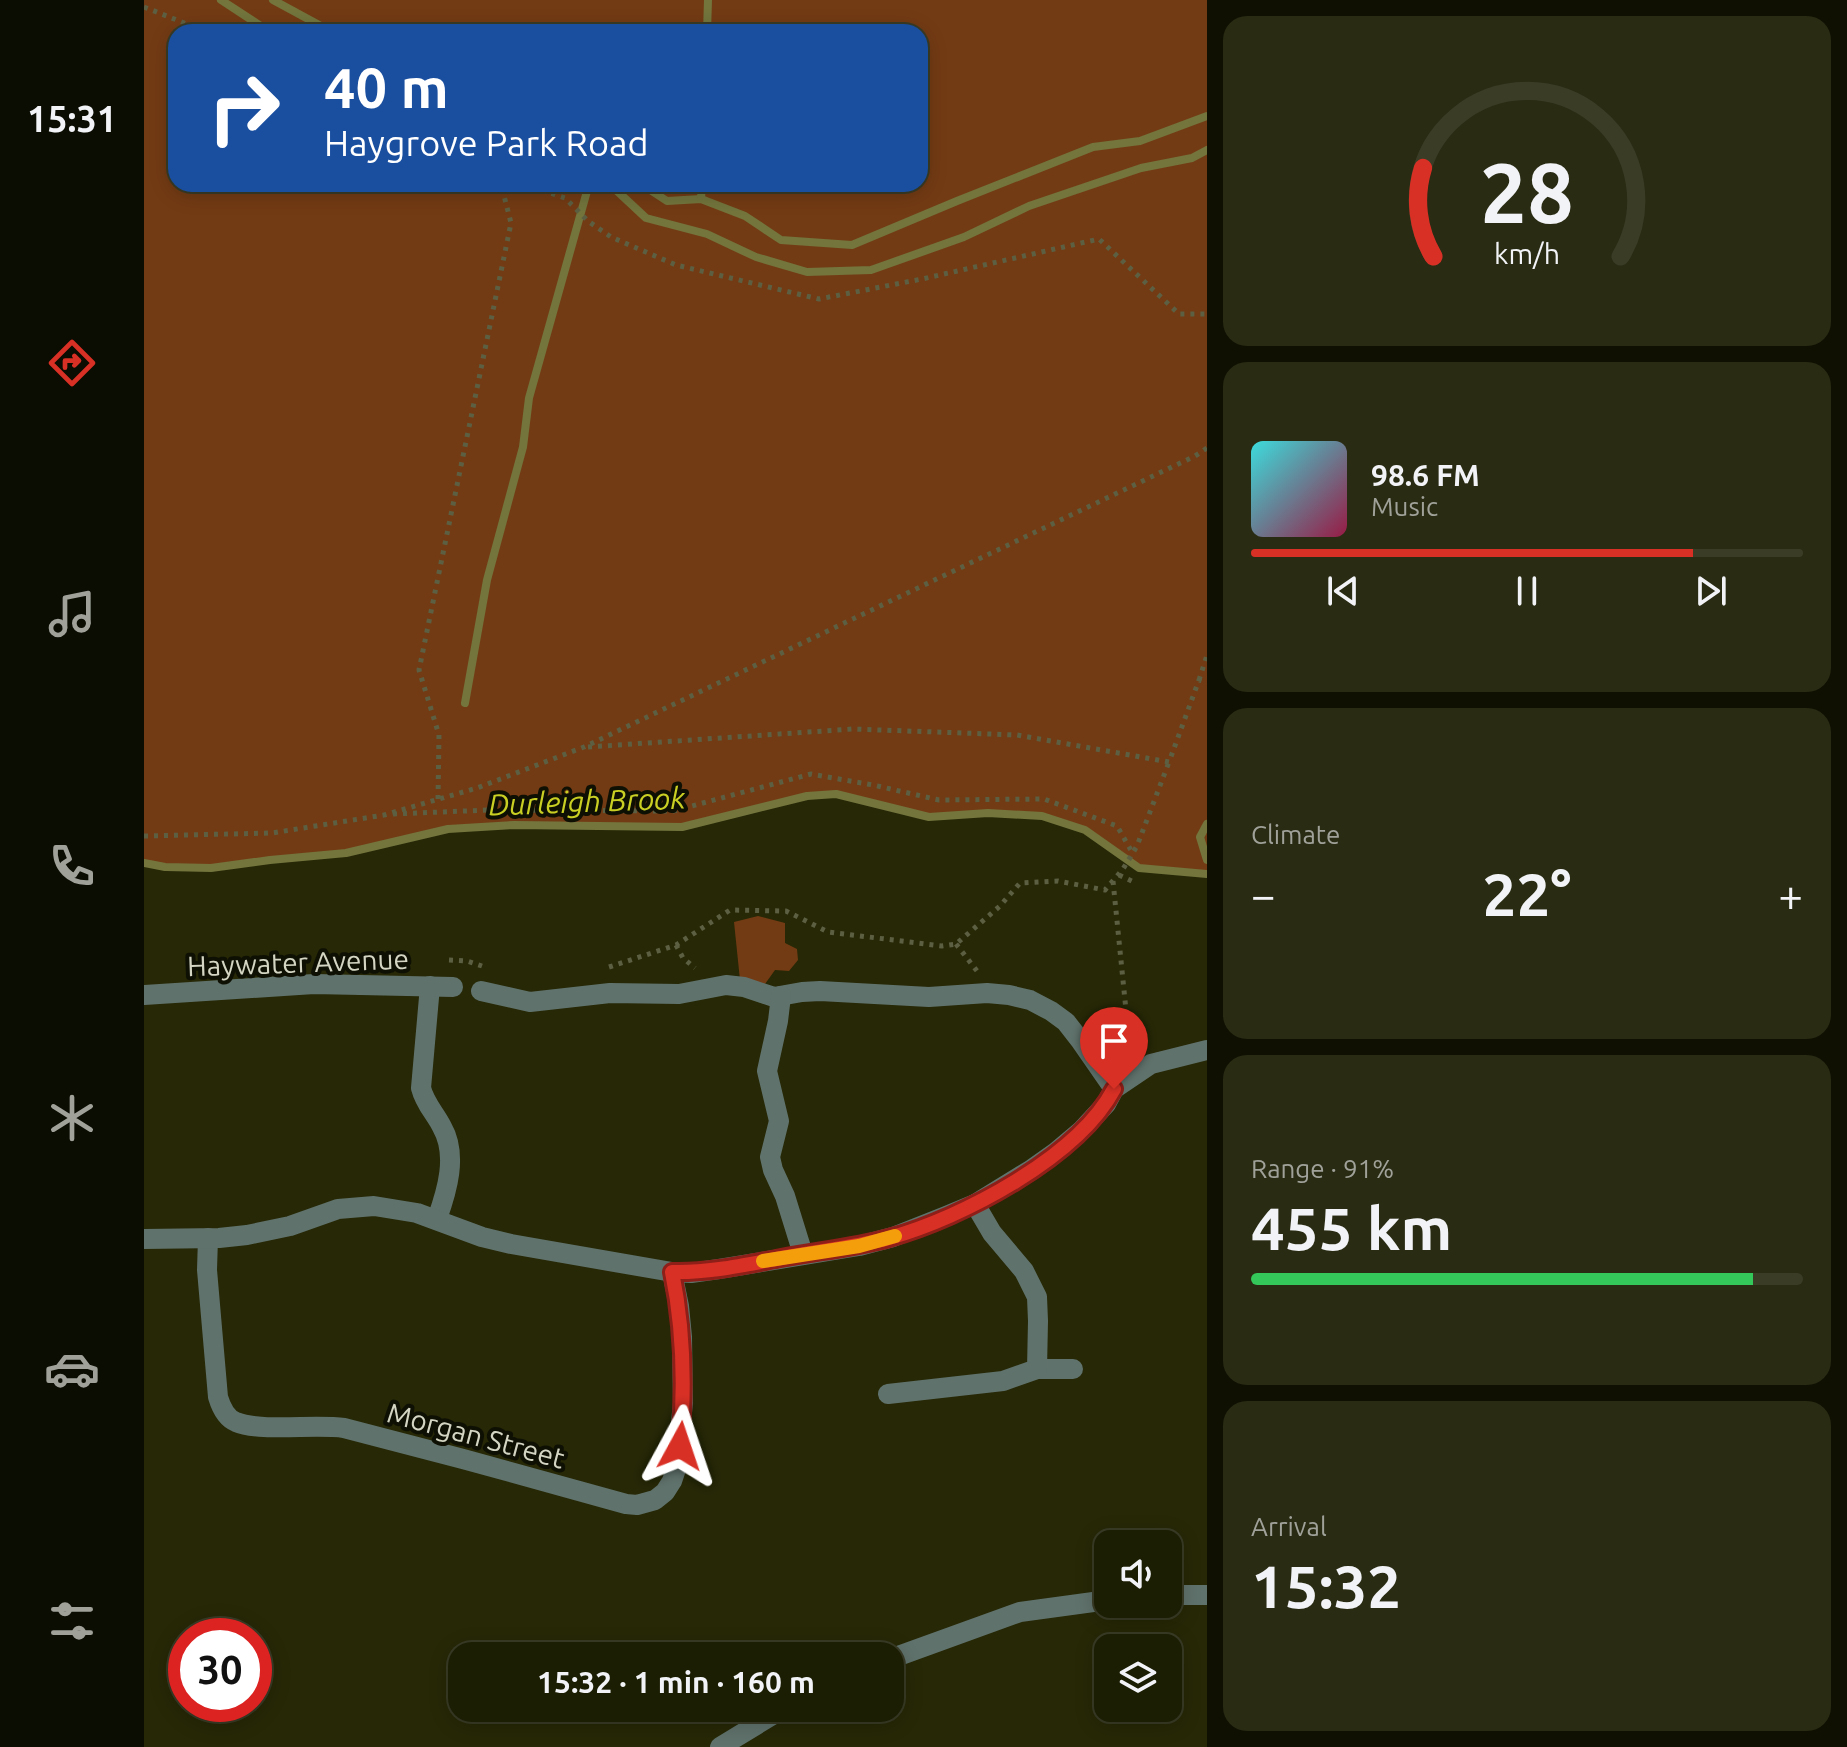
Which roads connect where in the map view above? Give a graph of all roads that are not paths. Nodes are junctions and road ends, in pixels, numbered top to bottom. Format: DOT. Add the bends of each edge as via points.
graph roads {
  1 [pos="430,986"];
  2 [pos="453,987"];
  3 [pos="481,991"];
  4 [pos="144,995"];
  5 [pos="781,996"];
  6 [pos="1207,1050"];
  7 [pos="1114,1089"];
  8 [pos="975,1204"];
  9 [pos="437,1219"];
  10 [pos="208,1238"];
  11 [pos="144,1239"];
  12 [pos="803,1254"];
  13 [pos="672,1272"];
  14 [pos="1037,1369"];
  15 [pos="1073,1369"];
  16 [pos="888,1394"];
  17 [pos="1182,1595"];
  18 [pos="1207,1595"];
  19 [pos="1094,1602"];
  20 [pos="904,1654"];
  21 [pos="761,1722"];
  22 [pos="720,1747"];
  1 -- 2 [label="street, Haywater Avenue"];
  1 -- 4 [label="street, Haywater Avenue" via="314,984"];
  1 -- 9 [label="street" via="421,1088 450,1149"];
  3 -- 5 [label="street" via="530,1002 610,993 679,994 726,985"];
  5 -- 7 [label="street" via="987,993 1030,1000 1066,1022"];
  5 -- 12 [label="street" via="767,1071 779,1121 770,1157"];
  6 -- 7 [label="street" via="1151,1064"];
  7 -- 8 [label="street" via="1073,1138"];
  8 -- 12 [label="street" via="893,1237"];
  8 -- 14 [label="street" via="1037,1297"];
  9 -- 10 [label="street" via="397,1208 355,1207 264,1233"];
  9 -- 13 [label="street" via="511,1244"];
  10 -- 11 [label="street"];
  10 -- 13 [label="street, Morgan Street" via="218,1397 234,1421 344,1428 637,1505 665,1492 680,1446 683,1350"];
  12 -- 13 [label="street"];
  14 -- 15 [label="street"];
  14 -- 16 [label="street" via="1003,1381"];
  17 -- 18 [label="street"];
  19 -- 20 [label="street" via="1020,1612"];
  21 -- 22 [label="street"];
}
